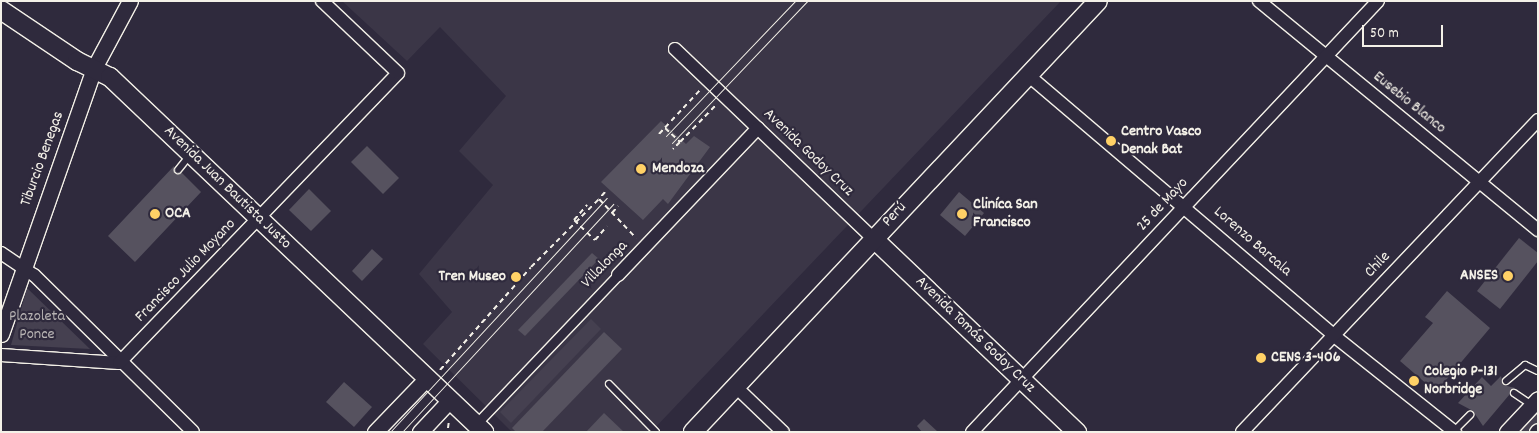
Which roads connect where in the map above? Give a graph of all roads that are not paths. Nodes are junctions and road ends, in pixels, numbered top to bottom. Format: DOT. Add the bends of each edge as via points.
graph roads {
  1 [pos="130,1"];
  2 [pos="322,1"];
  3 [pos="1098,1"];
  4 [pos="1259,1"];
  5 [pos="1378,1"];
  6 [pos="1,10"];
  7 [pos="676,49"];
  8 [pos="1326,56"];
  9 [pos="94,68"];
  10 [pos="1028,75"];
  11 [pos="1538,120"];
  12 [pos="758,128"];
  13 [pos="191,154"];
  14 [pos="178,170"];
  15 [pos="1479,182"];
  16 [pos="1185,205"];
  17 [pos="259,219"];
  18 [pos="1538,230"];
  19 [pos="873,238"];
  20 [pos="1,253"];
  21 [pos="23,266"];
  22 [pos="618,275"];
  23 [pos="1,334"];
  24 [pos="1333,335"];
  25 [pos="1,356"];
  26 [pos="121,361"];
  27 [pos="1538,371"];
  28 [pos="1021,379"];
  29 [pos="1506,381"];
  30 [pos="431,382"];
  31 [pos="608,384"];
  32 [pos="736,387"];
  33 [pos="1514,393"];
  34 [pos="450,400"];
  35 [pos="1535,402"];
  36 [pos="1470,415"];
  37 [pos="480,428"];
  38 [pos="1455,431"];
  39 [pos="193,432"];
  40 [pos="375,432"];
  41 [pos="420,432"];
  42 [pos="656,432"];
  43 [pos="693,432"];
  44 [pos="783,432"];
  45 [pos="972,432"];
  46 [pos="1077,432"];
  47 [pos="1242,432"];
  48 [pos="1506,432"];
  1 -- 9 [label="street, Tiburcio Benegas"];
  2 -- 17 [label="street, Francisco Julio Moyano" via="398,73"];
  3 -- 10 [label="main road, Perú"];
  4 -- 8 [label="street, Eusebio Blanco"];
  5 -- 8 [label="street, 25 de Mayo"];
  6 -- 9 [label="main road, Avenida Juan Bautista Justo"];
  7 -- 12 [label="street, Avenida Godoy Cruz"];
  8 -- 15 [label="street, Eusebio Blanco"];
  8 -- 16 [label="street, 25 de Mayo"];
  9 -- 13 [label="main road, Avenida Juan Bautista Justo" via="110,77"];
  9 -- 21 [label="street, Tiburcio Benegas"];
  10 -- 16 [label="street, Lorenzo Barcala"];
  10 -- 19 [label="main road, Perú"];
  11 -- 15 [label="street, Chile"];
  12 -- 19 [label="street, Avenida Godoy Cruz"];
  12 -- 22 [label="street, Villalonga"];
  13 -- 14 [label="lane"];
  13 -- 17 [label="main road, Avenida Juan Bautista Justo"];
  15 -- 18 [label="street, Eusebio Blanco"];
  15 -- 24 [label="street, Chile"];
  16 -- 24 [label="street, Lorenzo Barcala"];
  16 -- 28 [label="street, 25 de Mayo"];
  17 -- 26 [label="street, Francisco Julio Moyano"];
  17 -- 30 [label="main road, Avenida Juan Bautista Justo"];
  19 -- 28 [label="main road, Avenida Tomás Godoy Cruz"];
  19 -- 32 [label="main road, Perú"];
  20 -- 21 [label="street"];
  21 -- 23 [label="street, Tiburcio Benegas"];
  21 -- 26 [label="street"];
  22 -- 37 [label="street, Villalonga"];
  24 -- 38 [label="street, Lorenzo Barcala"];
  24 -- 47 [label="street, Chile"];
  25 -- 26 [label="street"];
  26 -- 39 [label="street"];
  27 -- 29 [label="lane" via="1525,365"];
  28 -- 45 [label="street, 25 de Mayo"];
  28 -- 46 [label="main road, Avenida Tomás Godoy Cruz"];
  30 -- 34 [label="main road, Avenida Juan Bautista Justo"];
  30 -- 40 [label="street"];
  31 -- 42 [label="lane"];
  32 -- 43 [label="main road, Perú"];
  32 -- 44 [label="street"];
  33 -- 35 [label="lane"];
  34 -- 37 [label="main road, Avenida Juan Bautista Justo"];
  34 -- 41 [label="street"];
  35 -- 48 [label="street"];
  36 -- 38 [label="lane"];
}
